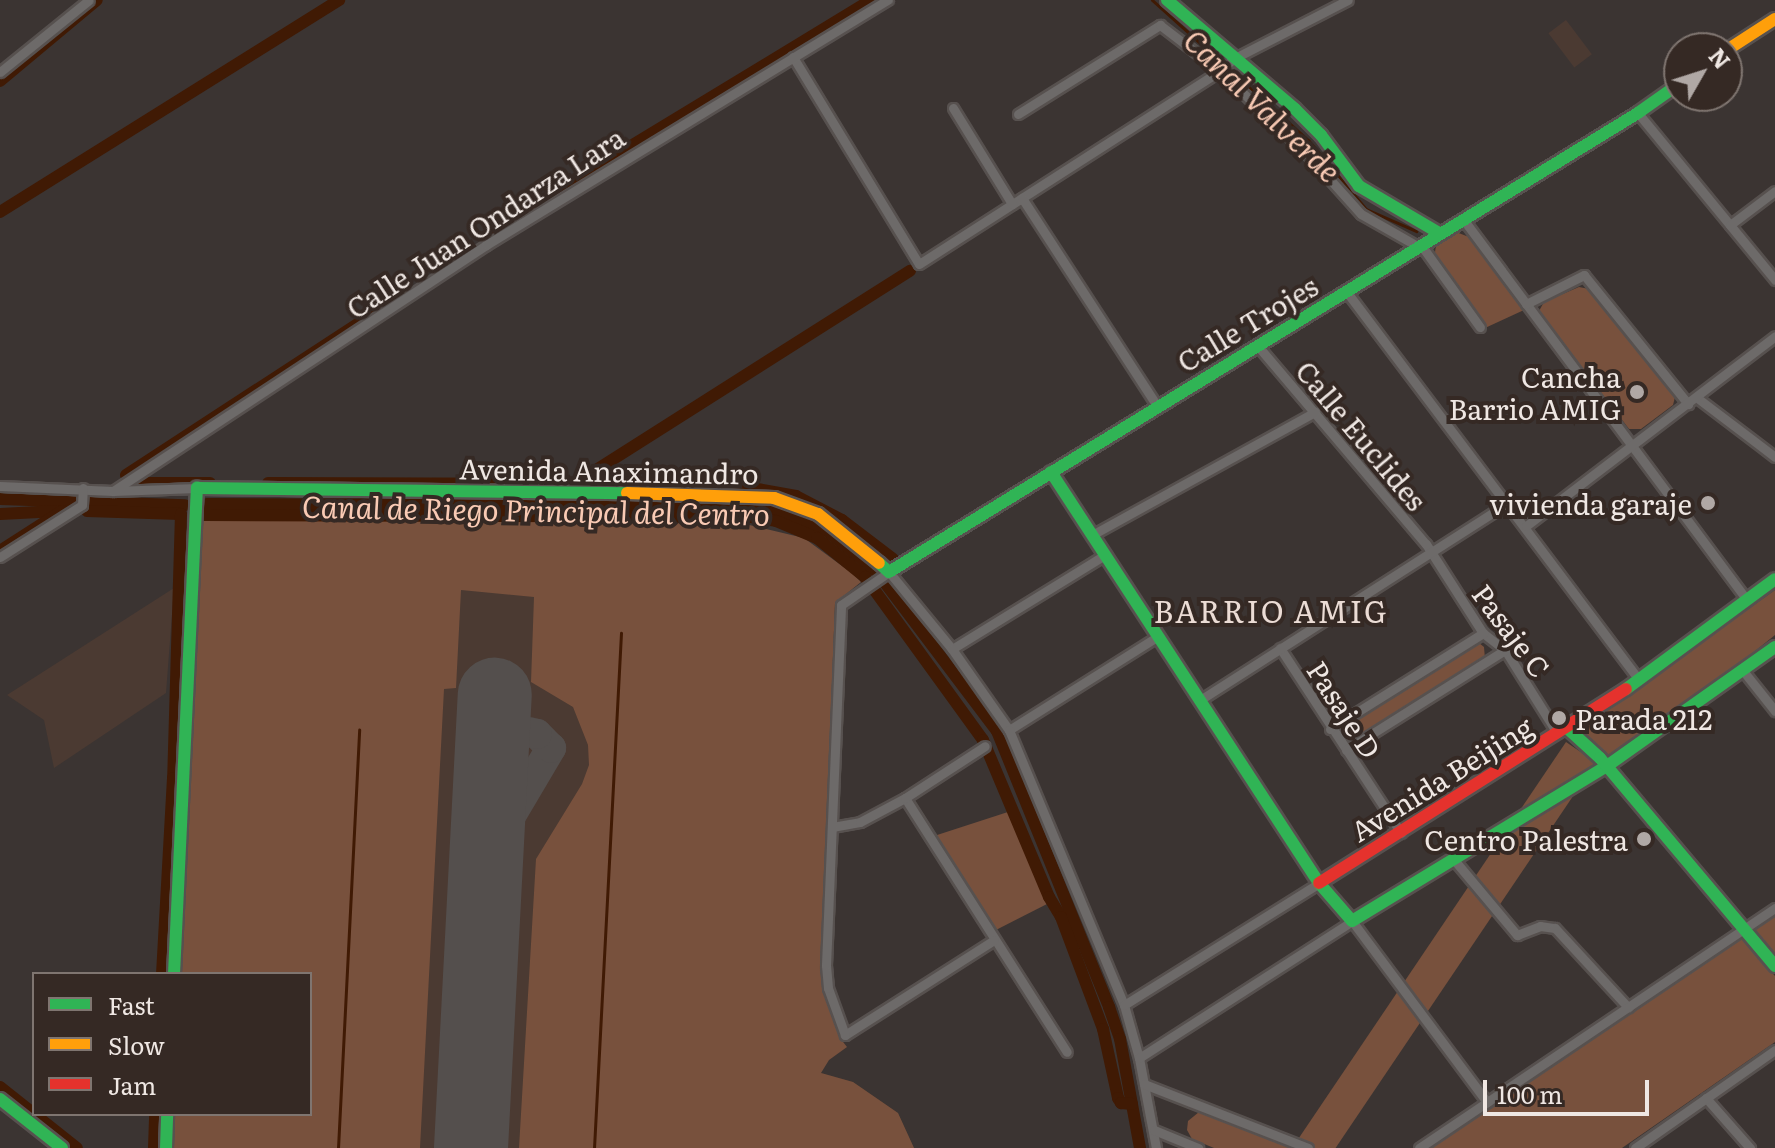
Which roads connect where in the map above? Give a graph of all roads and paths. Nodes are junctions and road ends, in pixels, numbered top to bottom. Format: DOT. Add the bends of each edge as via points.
graph roads {
  1 [pos="89,0"];
  2 [pos="888,0"];
  3 [pos="1167,0"];
  4 [pos="1348,0"];
  5 [pos="1775,19"];
  6 [pos="1743,40"];
  7 [pos="793,57"];
  8 [pos="1233,59"];
  9 [pos="1220,71"];
  10 [pos="0,72"];
  11 [pos="1663,95"];
  12 [pos="953,108"];
  13 [pos="1638,113"];
  14 [pos="1018,114"];
  15 [pos="1775,191"];
  16 [pos="1022,198"];
  17 [pos="1012,204"];
  18 [pos="1463,219"];
  19 [pos="1730,225"];
  20 [pos="1439,233"];
  21 [pos="1420,246"];
  22 [pos="1775,280"];
  23 [pos="1346,291"];
  24 [pos="1526,304"];
  25 [pos="1480,327"];
  26 [pos="1775,336"];
  27 [pos="1257,345"];
  28 [pos="1692,400"];
  29 [pos="1157,406"];
  30 [pos="1315,412"];
  31 [pos="1633,445"];
  32 [pos="1775,457"];
  33 [pos="1051,472"];
  34 [pos="0,486"];
  35 [pos="113,491"];
  36 [pos="196,492"];
  37 [pos="83,494"];
  38 [pos="1508,503"];
  39 [pos="1526,526"];
  40 [pos="1092,535"];
  41 [pos="1431,554"];
  42 [pos="1105,555"];
  43 [pos="0,557"];
  44 [pos="888,574"];
  45 [pos="1775,579"];
  46 [pos="1747,600"];
  47 [pos="1483,633"];
  48 [pos="1158,636"];
  49 [pos="1775,647"];
  50 [pos="1280,648"];
  51 [pos="952,649"];
  52 [pos="1505,650"];
  53 [pos="1744,672"];
  54 [pos="1639,680"];
  55 [pos="1200,700"];
  56 [pos="1775,711"];
  57 [pos="1330,729"];
  58 [pos="1009,730"];
  59 [pos="1562,730"];
  60 [pos="985,746"];
  61 [pos="1346,750"];
  62 [pos="1607,766"];
  63 [pos="905,798"];
  64 [pos="832,827"];
  65 [pos="1401,833"];
  66 [pos="1455,861"];
  67 [pos="1319,883"];
  68 [pos="1775,908"];
  69 [pos="1352,921"];
  70 [pos="1742,929"];
  71 [pos="994,940"];
  72 [pos="1775,966"];
  73 [pos="174,972"];
  74 [pos="1124,1005"];
  75 [pos="1628,1007"];
  76 [pos="1775,1050"];
  77 [pos="1067,1052"];
  78 [pos="1139,1058"];
  79 [pos="1144,1084"];
  80 [pos="1706,1098"];
  81 [pos="0,1099"];
  82 [pos="1487,1102"];
  83 [pos="6,1114"];
  84 [pos="167,1116"];
  85 [pos="1154,1130"];
  86 [pos="62,1148"];
  87 [pos="166,1148"];
  88 [pos="1156,1148"];
  89 [pos="1198,1148"];
  90 [pos="1308,1148"];
  91 [pos="1419,1148"];
  92 [pos="1635,1148"];
  93 [pos="1750,1148"];
  1 -- 10 [label="street"];
  2 -- 7 [label="street, Calle Juan Ondarza Lara"];
  3 -- 8 [label="street"];
  4 -- 8 [label="street"];
  5 -- 6 [label="street"];
  7 -- 17 [label="street" via="919,264"];
  7 -- 35 [label="street, Calle Juan Ondarza Lara" via="486,245"];
  8 -- 9 [label="street"];
  8 -- 20 [label="street" via="1313,126 1359,186"];
  9 -- 14 [label="street" via="1160,25"];
  9 -- 16 [label="street"];
  9 -- 21 [label="street" via="1308,155 1345,200"];
  11 -- 13 [label="street, Calle Trojes"];
  12 -- 17 [label="street"];
  13 -- 18 [label="street, Calle Trojes"];
  13 -- 19 [label="street"];
  15 -- 19 [label="street"];
  16 -- 17 [label="street"];
  16 -- 29 [label="street"];
  18 -- 20 [label="street, Calle Trojes"];
  18 -- 24 [label="street"];
  19 -- 22 [label="street"];
  20 -- 21 [label="street, Calle Trojes"];
  21 -- 23 [label="street, Calle Trojes"];
  21 -- 25 [label="street"];
  23 -- 27 [label="street, Calle Trojes"];
  23 -- 38 [label="street"];
  24 -- 28 [label="street" via="1584,275"];
  24 -- 31 [label="street"];
  26 -- 28 [label="street"];
  27 -- 29 [label="street, Calle Trojes"];
  27 -- 30 [label="street, Calle Euclides"];
  28 -- 31 [label="street"];
  28 -- 32 [label="street"];
  29 -- 33 [label="street, Calle Trojes"];
  30 -- 40 [label="street"];
  30 -- 41 [label="street, Calle Euclides"];
  31 -- 39 [label="street"];
  31 -- 46 [label="street"];
  33 -- 40 [label="street"];
  33 -- 44 [label="street, Calle Trojes"];
  34 -- 37 [label="street, Avenida Anaximandro"];
  35 -- 36 [label="street, Avenida Anaximandro"];
  35 -- 37 [label="street, Avenida Anaximandro"];
  36 -- 44 [label="street, Avenida Anaximandro" via="774,498 841,529"];
  36 -- 73 [label="street"];
  37 -- 43 [label="street" via="82,505"];
  38 -- 39 [label="street"];
  38 -- 41 [label="street"];
  39 -- 54 [label="street"];
  40 -- 42 [label="street"];
  41 -- 47 [label="street, Pasaje C"];
  41 -- 50 [label="street"];
  42 -- 48 [label="street"];
  42 -- 51 [label="street"];
  44 -- 51 [label="street, Avenida Anaximandro"];
  44 -- 64 [label="street, Calle Trojes" via="841,605"];
  45 -- 46 [label="street, Avenida Beijing"];
  46 -- 54 [label="street, Avenida Beijing"];
  47 -- 52 [label="street, Pasaje C"];
  47 -- 57 [label="street"];
  48 -- 55 [label="street"];
  48 -- 58 [label="street"];
  49 -- 53 [label="street"];
  50 -- 55 [label="street"];
  50 -- 57 [label="street, Pasaje D"];
  51 -- 58 [label="street, Avenida Anaximandro"];
  52 -- 59 [label="street, Pasaje C"];
  52 -- 61 [label="street"];
  53 -- 56 [label="street"];
  53 -- 62 [label="street"];
  54 -- 59 [label="street, Avenida Beijing"];
  55 -- 67 [label="street"];
  57 -- 61 [label="street, Pasaje D"];
  58 -- 74 [label="street, Avenida Anaximandro"];
  59 -- 62 [label="street"];
  59 -- 65 [label="street, Avenida Beijing"];
  60 -- 63 [label="street"];
  61 -- 65 [label="street, Pasaje D"];
  62 -- 66 [label="street"];
  62 -- 70 [label="street"];
  63 -- 64 [label="street" via="860,822"];
  63 -- 71 [label="street"];
  64 -- 71 [label="street" via="826,965 828,988 845,1035"];
  65 -- 67 [label="street, Avenida Beijing"];
  66 -- 69 [label="street"];
  66 -- 75 [label="street" via="1517,935 1540,926 1555,928"];
  67 -- 69 [label="street"];
  67 -- 74 [label="street, Avenida Beijing"];
  68 -- 70 [label="street"];
  69 -- 78 [label="street"];
  69 -- 82 [label="street"];
  70 -- 72 [label="street"];
  70 -- 75 [label="street"];
  71 -- 77 [label="street"];
  74 -- 78 [label="street, Avenida Anaximandro"];
  75 -- 82 [label="street"];
  76 -- 80 [label="street"];
  78 -- 79 [label="street, Avenida Anaximandro"];
  79 -- 85 [label="street, Avenida Anaximandro"];
  79 -- 90 [label="street"];
  80 -- 92 [label="street"];
  80 -- 93 [label="street"];
  81 -- 83 [label="street"];
  82 -- 91 [label="street"];
  83 -- 86 [label="street"];
  84 -- 87 [label="street"];
  85 -- 88 [label="street, Avenida Anaximandro"];
  85 -- 89 [label="street"];
}
